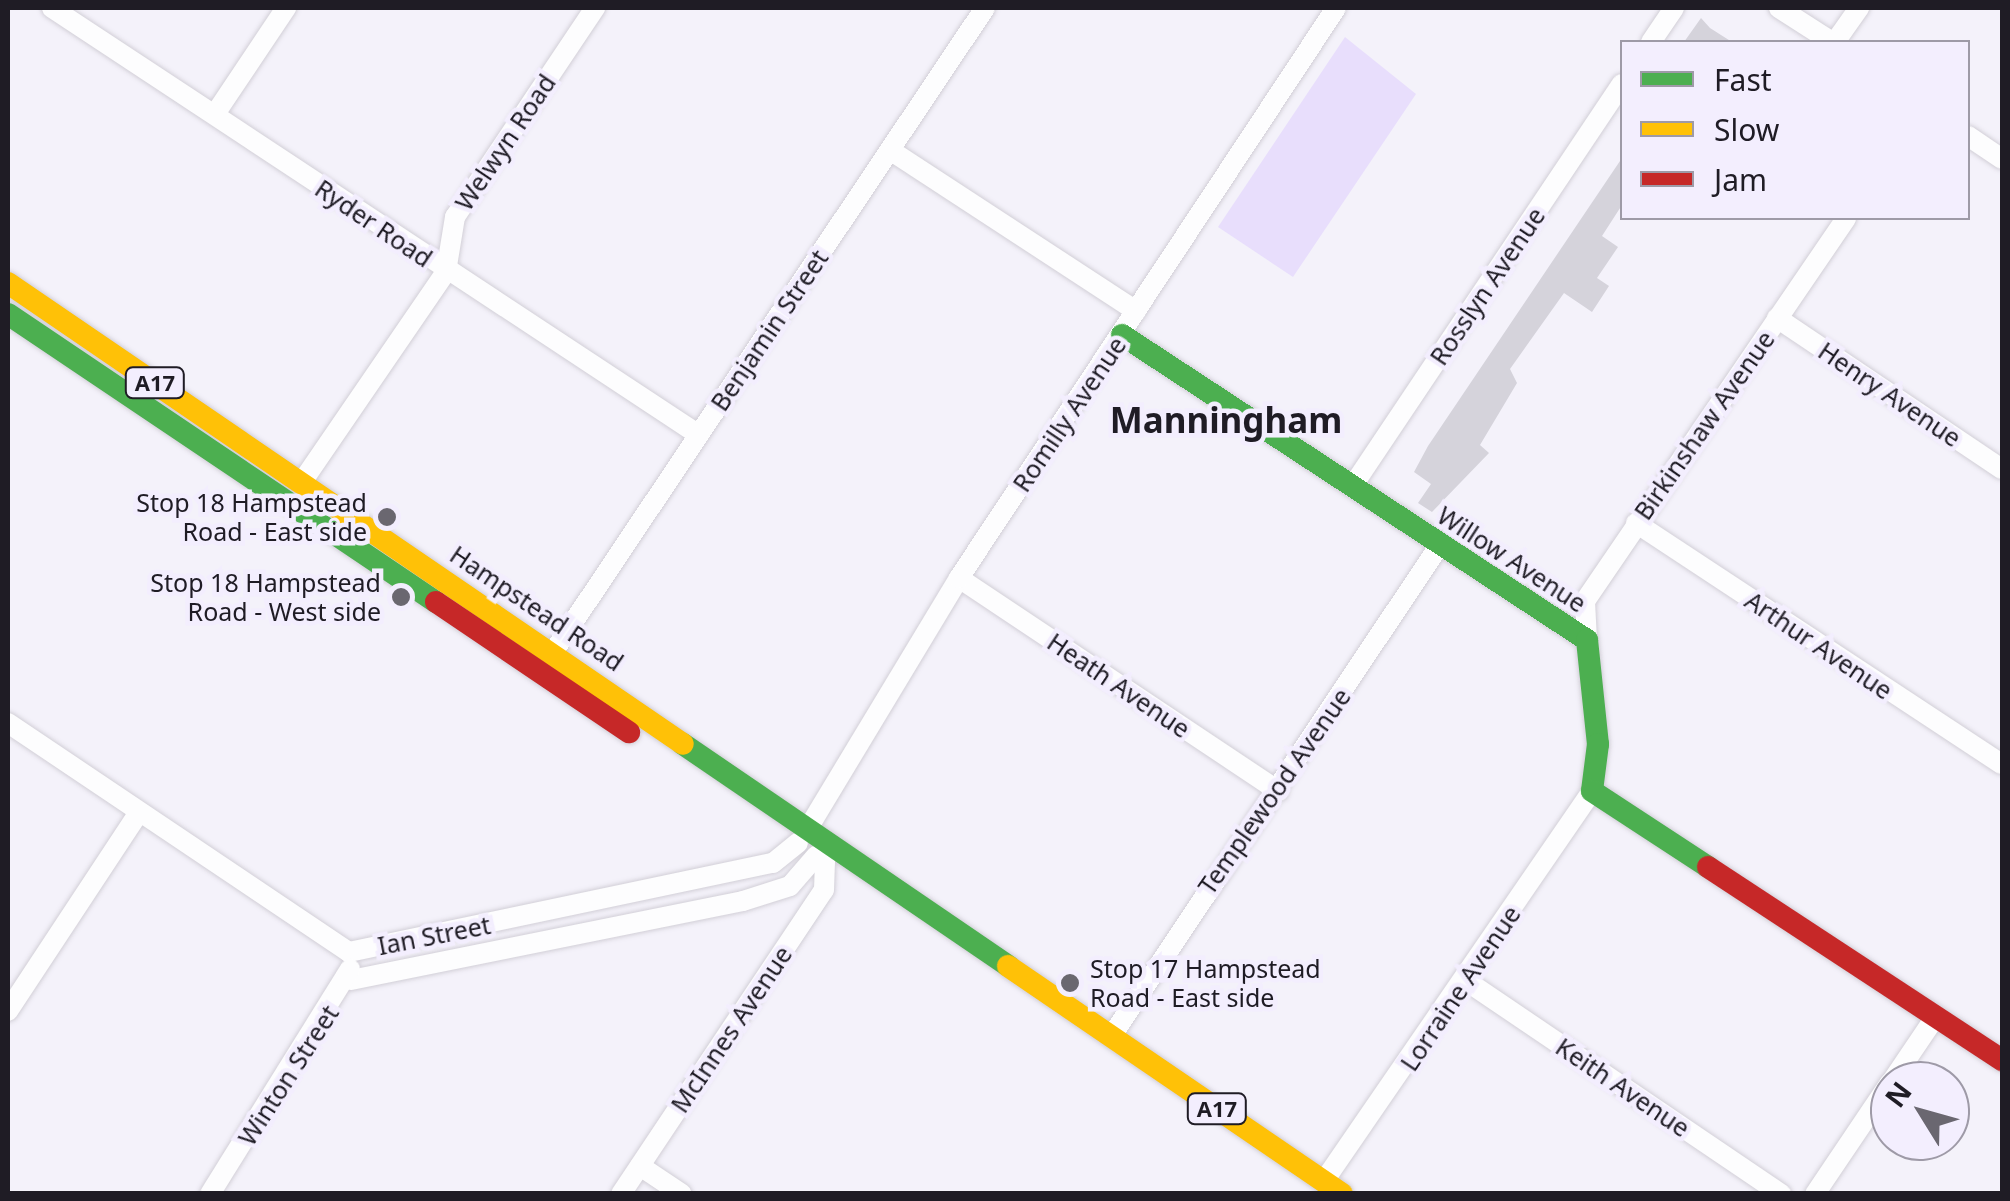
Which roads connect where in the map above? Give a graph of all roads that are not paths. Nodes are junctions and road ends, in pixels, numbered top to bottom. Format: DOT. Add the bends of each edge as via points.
graph roads {
  1 [pos="52,8"];
  2 [pos="286,8"];
  3 [pos="594,8"];
  4 [pos="985,8"];
  5 [pos="1336,8"];
  6 [pos="1674,8"];
  7 [pos="1779,8"];
  8 [pos="1860,8"];
  9 [pos="1651,40"];
  10 [pos="1831,40"];
  11 [pos="1836,40"];
  12 [pos="1620,87"];
  13 [pos="215,114"];
  14 [pos="1970,137"];
  15 [pos="890,150"];
  16 [pos="2002,158"];
  17 [pos="1845,220"];
  18 [pos="446,272"];
  19 [pos="8,283"];
  20 [pos="1136,311"];
  21 [pos="8,314"];
  22 [pos="1778,318"];
  23 [pos="1122,335"];
  24 [pos="699,435"];
  25 [pos="2002,469"];
  26 [pos="302,482"];
  27 [pos="1352,487"];
  28 [pos="288,503"];
  29 [pos="1636,522"];
  30 [pos="1438,546"];
  31 [pos="959,578"];
  32 [pos="1587,640"];
  33 [pos="554,652"];
  34 [pos="540,673"];
  35 [pos="8,723"];
  36 [pos="2002,764"];
  37 [pos="1592,791"];
  38 [pos="1278,792"];
  39 [pos="140,812"];
  40 [pos="812,846"];
  41 [pos="849,852"];
  42 [pos="349,952"];
  43 [pos="351,980"];
  44 [pos="1466,980"];
  45 [pos="1031,985"];
  46 [pos="8,1010"];
  47 [pos="1936,1016"];
  48 [pos="1111,1036"];
  49 [pos="2002,1060"];
  50 [pos="1905,1061"];
  51 [pos="1870,1113"];
  52 [pos="640,1166"];
  53 [pos="1333,1187"];
  54 [pos="210,1194"];
  55 [pos="621,1194"];
  56 [pos="682,1194"];
  57 [pos="1781,1194"];
  58 [pos="1814,1194"];
  1 -- 13 [label="street, Ryder Road"];
  2 -- 13 [label="street"];
  3 -- 18 [label="street, Welwyn Road" via="455,217"];
  4 -- 15 [label="street, Benjamin Street"];
  5 -- 20 [label="street, Romilly Avenue"];
  6 -- 9 [label="street"];
  7 -- 10 [label="street"];
  8 -- 11 [label="street"];
  12 -- 27 [label="street, Rosslyn Avenue"];
  13 -- 18 [label="street, Ryder Road"];
  14 -- 16 [label="street"];
  15 -- 20 [label="street"];
  15 -- 24 [label="street, Benjamin Street"];
  17 -- 22 [label="street, Birkinshaw Avenue"];
  18 -- 24 [label="street, Ryder Road"];
  18 -- 26 [label="street, Welwyn Road"];
  19 -- 26 [label="main road, Hampstead Road / A17"];
  20 -- 23 [label="street, Romilly Avenue"];
  21 -- 28 [label="main road, Hampstead Road / A17"];
  22 -- 25 [label="street, Henry Avenue"];
  22 -- 29 [label="street, Birkinshaw Avenue"];
  23 -- 27 [label="main road, Willow Avenue"];
  23 -- 31 [label="street, Romilly Avenue"];
  24 -- 33 [label="street, Benjamin Street"];
  26 -- 28 [label="main road"];
  26 -- 33 [label="main road, Hampstead Road / A17"];
  27 -- 30 [label="main road, Willow Avenue"];
  28 -- 34 [label="main road, Hampstead Road / A17"];
  29 -- 32 [label="street, Birkinshaw Avenue" via="1585,600"];
  29 -- 36 [label="street, Arthur Avenue"];
  30 -- 32 [label="main road, Willow Avenue"];
  30 -- 38 [label="street, Templewood Avenue"];
  31 -- 38 [label="street, Heath Avenue"];
  31 -- 40 [label="street, Romilly Avenue"];
  32 -- 37 [label="main road, Willow Avenue" via="1598,744"];
  33 -- 34 [label="main road"];
  33 -- 40 [label="main road, Hampstead Road / A17"];
  34 -- 40 [label="main road, Hampstead Road / A17"];
  35 -- 39 [label="street, Ian Street"];
  37 -- 44 [label="street, Lorraine Avenue"];
  37 -- 47 [label="main road"];
  38 -- 48 [label="street, Templewood Avenue"];
  39 -- 42 [label="street, Ian Street"];
  39 -- 46 [label="street"];
  40 -- 41 [label="main road, Hampstead Road / A17"];
  40 -- 41 [label="main road"];
  40 -- 42 [label="street, Ian Street" via="773,863"];
  40 -- 43 [label="street, Ian Street" via="790,886 743,901"];
  40 -- 45 [label="main road, Hampstead Road / A17" via="962,953"];
  40 -- 52 [label="street, McInnes Avenue" via="824,890"];
  41 -- 45 [label="main road, Hampstead Road / A17"];
  42 -- 43 [label="street, Winton Street"];
  43 -- 54 [label="street, Winton Street"];
  44 -- 53 [label="street, Lorraine Avenue"];
  44 -- 57 [label="street, Keith Avenue"];
  45 -- 48 [label="main road, Hampstead Road / A17"];
  47 -- 49 [label="main road"];
  47 -- 50 [label="street"];
  48 -- 53 [label="main road, Hampstead Road / A17"];
  51 -- 58 [label="street"];
  52 -- 55 [label="street, McInnes Avenue"];
  52 -- 56 [label="street"];
}
